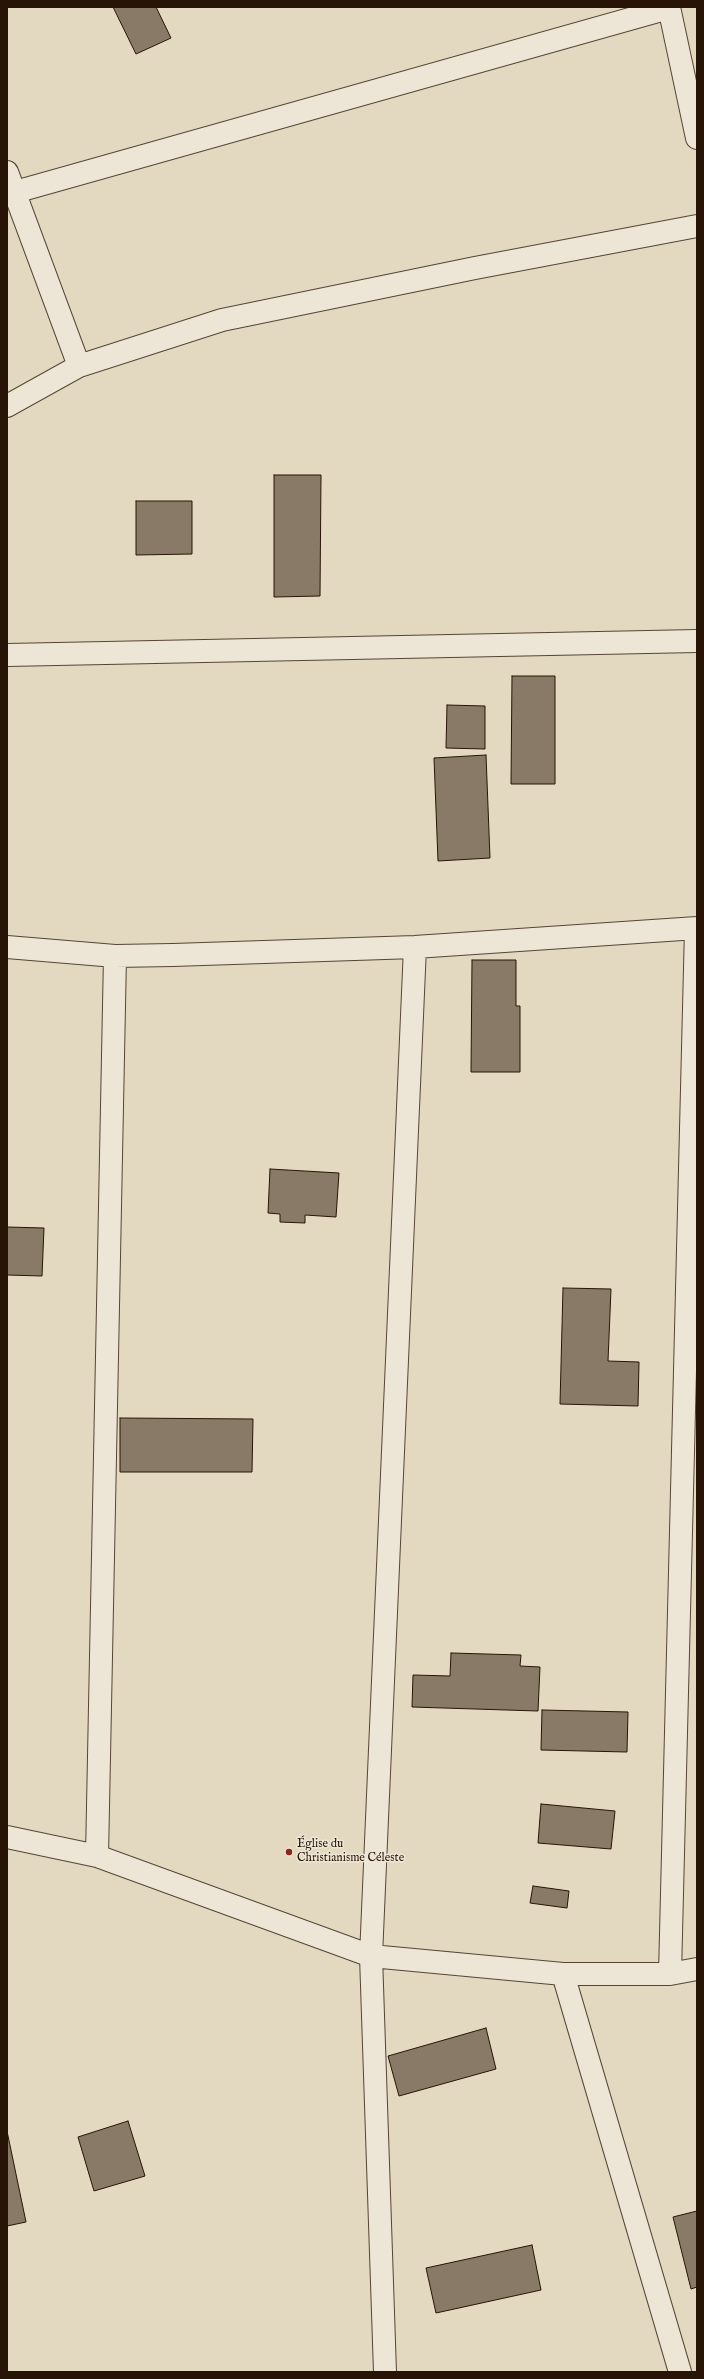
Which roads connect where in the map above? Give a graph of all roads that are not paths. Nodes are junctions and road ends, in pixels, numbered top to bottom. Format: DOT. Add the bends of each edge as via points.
graph roads {
  1 [pos="669,7"];
  2 [pos="697,138"];
  3 [pos="11,182"];
  4 [pos="697,226"];
  5 [pos="79,366"];
  6 [pos="7,406"];
  7 [pos="697,641"];
  8 [pos="7,655"];
  9 [pos="696,928"];
  10 [pos="7,947"];
  11 [pos="415,947"];
  12 [pos="115,956"];
  13 [pos="7,1837"];
  14 [pos="97,1856"];
  15 [pos="371,1956"];
  16 [pos="697,1969"];
  17 [pos="563,1974"];
  18 [pos="670,1974"];
  19 [pos="697,2370"];
  20 [pos="385,2372"];
  21 [pos="680,2372"];
  1 -- 2 [label="street"];
  1 -- 3 [label="street"];
  3 -- 5 [label="street"];
  4 -- 5 [label="street" via="475,268 229,319 132,347"];
  5 -- 6 [label="street"];
  7 -- 8 [label="street"];
  9 -- 11 [label="street"];
  9 -- 18 [label="street"];
  10 -- 12 [label="street"];
  11 -- 12 [label="street"];
  11 -- 15 [label="street"];
  12 -- 14 [label="street"];
  13 -- 14 [label="street"];
  14 -- 15 [label="street"];
  15 -- 17 [label="street"];
  15 -- 20 [label="street"];
  16 -- 18 [label="street"];
  17 -- 18 [label="street"];
  17 -- 21 [label="street"];
  19 -- 21 [label="street"];
}
